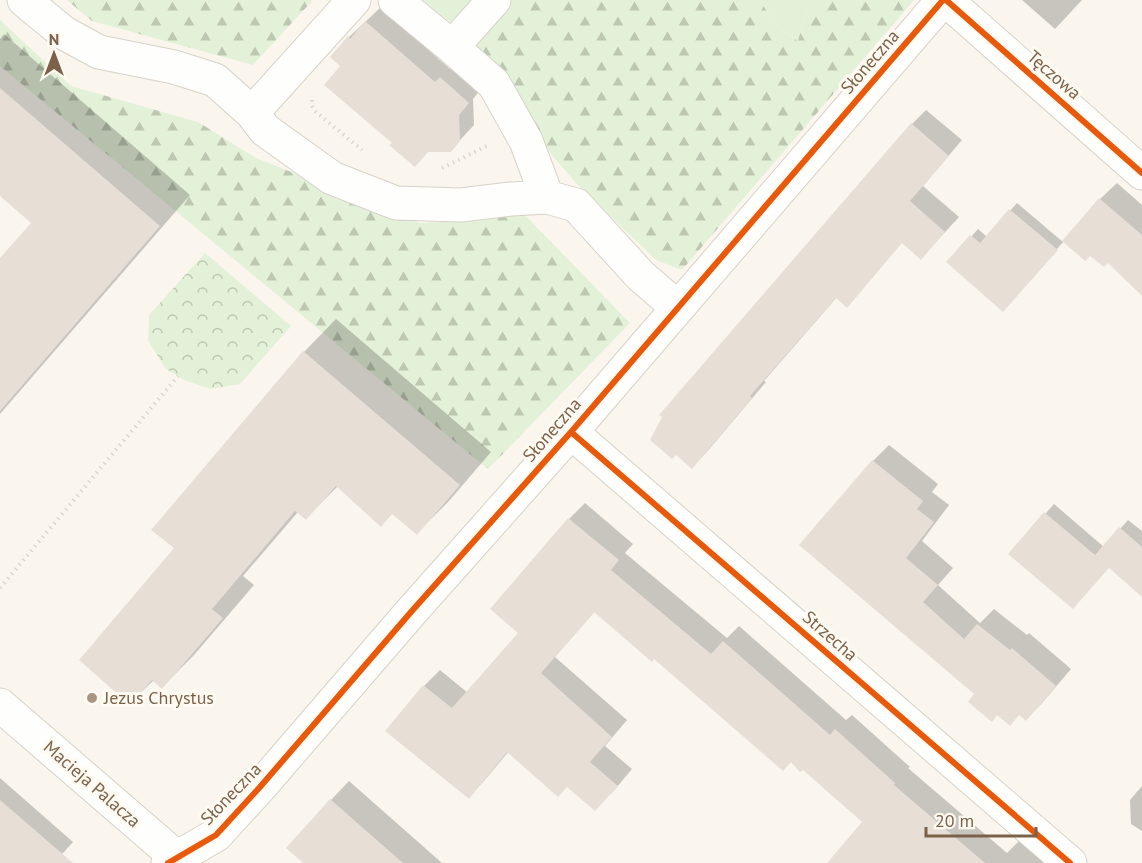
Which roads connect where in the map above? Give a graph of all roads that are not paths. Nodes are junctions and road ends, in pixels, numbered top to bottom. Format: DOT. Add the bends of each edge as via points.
graph roads {
  1 [pos="24,0"];
  2 [pos="354,0"];
  3 [pos="395,0"];
  4 [pos="494,0"];
  5 [pos="945,0"];
  6 [pos="452,47"];
  7 [pos="252,112"];
  8 [pos="1142,173"];
  9 [pos="547,197"];
  10 [pos="678,308"];
  11 [pos="571,432"];
  12 [pos="0,705"];
  13 [pos="176,861"];
  14 [pos="1070,863"];
  1 -- 7 [label="street" via="64,33 99,52 215,80"];
  2 -- 7 [label="street"];
  3 -- 6 [label="street"];
  4 -- 6 [label="street"];
  5 -- 8 [label="street, Tęczowa"];
  5 -- 10 [label="street, Słoneczna"];
  6 -- 9 [label="street" via="494,84 526,141"];
  7 -- 9 [label="street" via="265,130 332,178 396,203 461,205"];
  9 -- 10 [label="street" via="576,205 641,276"];
  10 -- 11 [label="street, Słoneczna"];
  11 -- 13 [label="street, Słoneczna" via="216,835"];
  11 -- 14 [label="street, Strzecha"];
  12 -- 13 [label="street, Macieja Palacza"];
}
